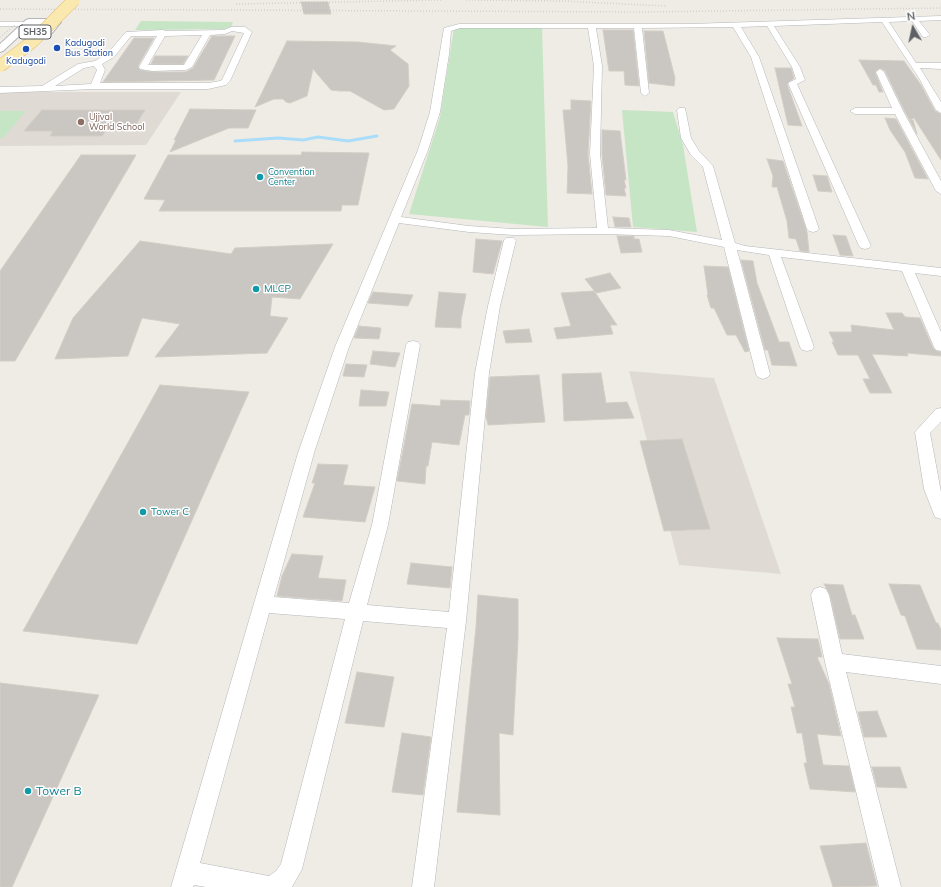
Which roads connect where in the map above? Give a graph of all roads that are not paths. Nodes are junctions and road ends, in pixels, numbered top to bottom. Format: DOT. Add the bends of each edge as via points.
graph roads {
  1 [pos="67,0"];
  2 [pos="74,0"];
  3 [pos="941,18"];
  4 [pos="914,19"];
  5 [pos="884,20"];
  6 [pos="769,23"];
  7 [pos="0,24"];
  8 [pos="27,24"];
  9 [pos="736,25"];
  10 [pos="592,26"];
  11 [pos="638,26"];
  12 [pos="163,32"];
  13 [pos="208,32"];
  14 [pos="248,32"];
  15 [pos="926,35"];
  16 [pos="248,47"];
  17 [pos="0,49"];
  18 [pos="0,61"];
  19 [pos="94,65"];
  20 [pos="914,65"];
  21 [pos="941,66"];
  22 [pos="0,67"];
  23 [pos="880,72"];
  24 [pos="0,82"];
  25 [pos="94,86"];
  26 [pos="57,87"];
  27 [pos="78,87"];
  28 [pos="43,88"];
  29 [pos="0,90"];
  30 [pos="24,90"];
  31 [pos="142,91"];
  32 [pos="645,93"];
  33 [pos="682,110"];
  34 [pos="854,110"];
  35 [pos="941,110"];
  36 [pos="898,111"];
  37 [pos="941,191"];
  38 [pos="394,219"];
  39 [pos="813,229"];
  40 [pos="603,231"];
  41 [pos="510,240"];
  42 [pos="728,244"];
  43 [pos="865,246"];
  44 [pos="774,253"];
  45 [pos="907,268"];
  46 [pos="941,272"];
  47 [pos="413,345"];
  48 [pos="807,347"];
  49 [pos="941,347"];
  50 [pos="763,374"];
  51 [pos="941,413"];
  52 [pos="941,512"];
  53 [pos="820,596"];
  54 [pos="263,604"];
  55 [pos="356,611"];
  56 [pos="457,621"];
  57 [pos="834,662"];
  58 [pos="941,675"];
  59 [pos="184,880"];
  60 [pos="267,887"];
  61 [pos="273,887"];
  62 [pos="423,887"];
  63 [pos="890,887"];
  1 -- 18 [label="main road, SH35" via="25,42"];
  2 -- 22 [label="main road, SH35, bridge" via="32,42"];
  3 -- 4 [label="street"];
  4 -- 5 [label="street"];
  4 -- 15 [label="street"];
  5 -- 6 [label="street"];
  5 -- 20 [label="street"];
  6 -- 9 [label="street"];
  6 -- 43 [label="street" via="796,67 801,80 792,83"];
  7 -- 8 [label="street"];
  8 -- 17 [label="street"];
  8 -- 22 [label="street" via="56,22 53,28 29,49"];
  9 -- 11 [label="street"];
  9 -- 39 [label="street" via="755,57"];
  10 -- 11 [label="street"];
  10 -- 38 [label="street" via="459,26 447,30 435,112 423,150"];
  10 -- 40 [label="street" via="598,66 595,154"];
  11 -- 32 [label="street"];
  12 -- 13 [label="street"];
  12 -- 13 [label="street" via="143,67 186,67"];
  12 -- 19 [label="street" via="129,34 111,55"];
  13 -- 14 [label="street" via="238,29"];
  14 -- 16 [label="street" via="255,33"];
  14 -- 25 [label="street" via="226,81 219,84"];
  19 -- 25 [label="street" via="101,70"];
  19 -- 26 [label="street"];
  19 -- 28 [label="street" via="81,66"];
  20 -- 21 [label="street"];
  20 -- 35 [label="street"];
  23 -- 36 [label="street"];
  24 -- 30 [label="street"];
  25 -- 27 [label="street"];
  26 -- 27 [label="street"];
  26 -- 28 [label="street"];
  27 -- 31 [label="street" via="82,91"];
  28 -- 30 [label="street"];
  29 -- 30 [label="street"];
  33 -- 42 [label="street" via="686,138 695,153 708,166"];
  34 -- 36 [label="street"];
  36 -- 37 [label="street"];
  38 -- 40 [label="street" via="513,232"];
  38 -- 54 [label="street" via="342,348 306,453"];
  40 -- 42 [label="street" via="668,233"];
  41 -- 56 [label="street" via="482,372"];
  42 -- 44 [label="street"];
  42 -- 50 [label="street"];
  44 -- 45 [label="street"];
  44 -- 48 [label="street"];
  45 -- 46 [label="street"];
  45 -- 49 [label="street"];
  47 -- 55 [label="street" via="380,525"];
  51 -- 52 [label="street" via="922,432 932,489"];
  53 -- 57 [label="street"];
  54 -- 55 [label="street"];
  54 -- 59 [label="street"];
  55 -- 56 [label="street"];
  55 -- 61 [label="street" via="291,869 284,879"];
  56 -- 62 [label="street"];
  57 -- 58 [label="street"];
  57 -- 63 [label="street"];
  59 -- 60 [label="street"];
}
